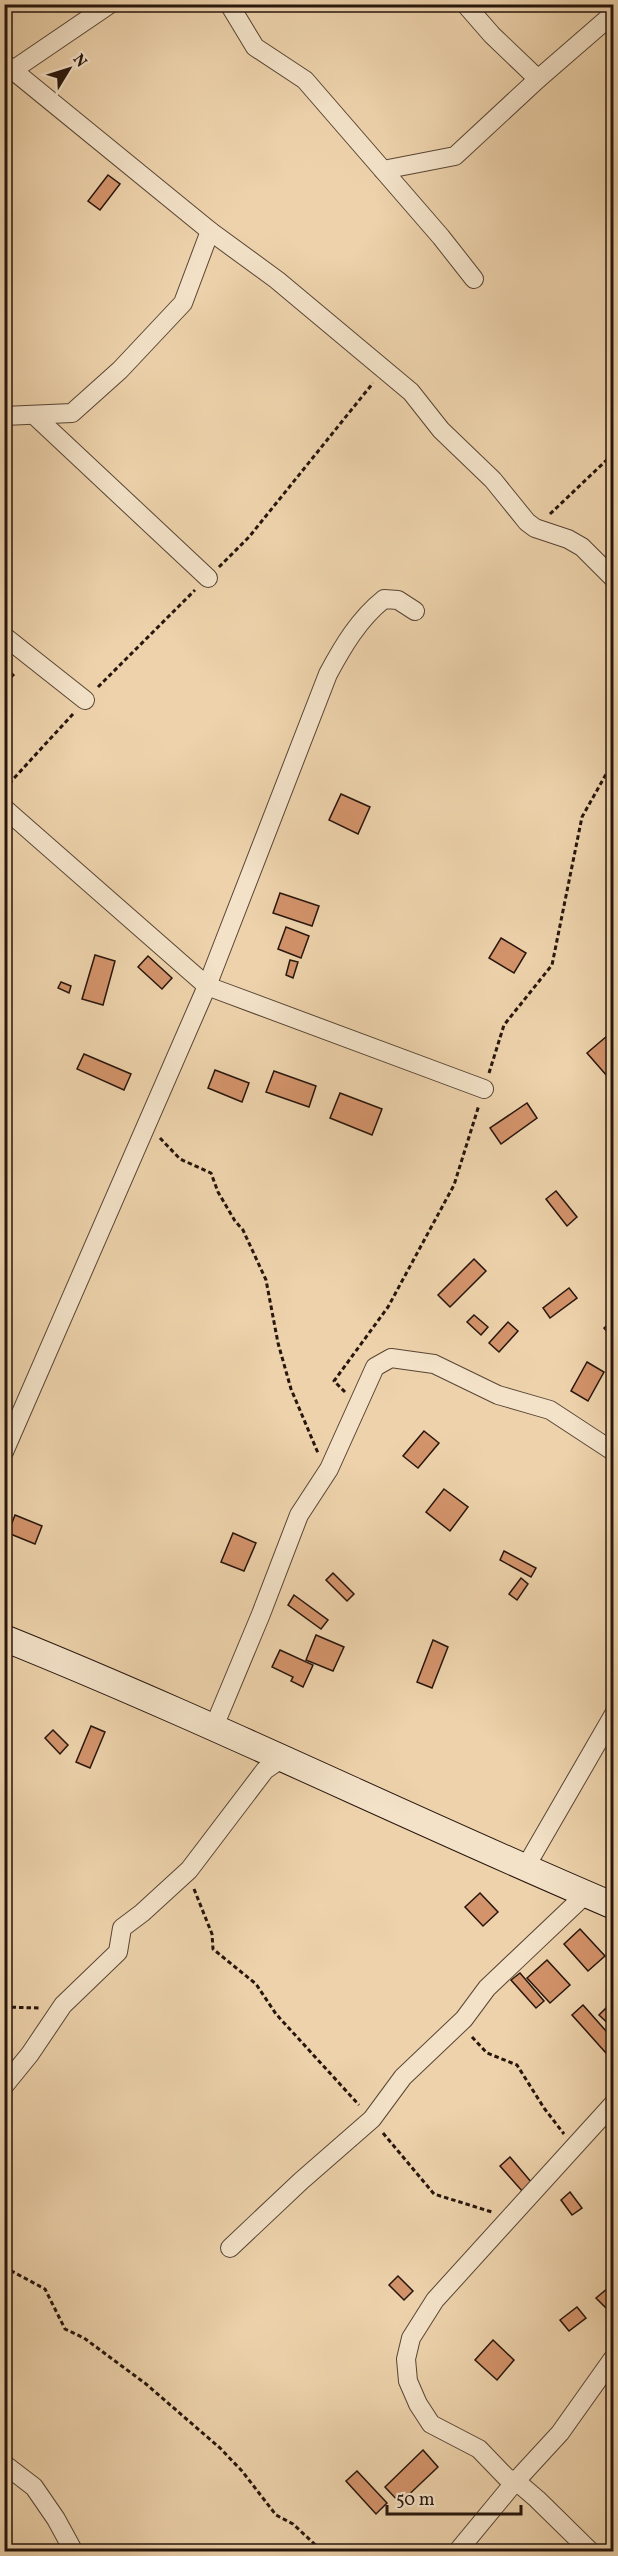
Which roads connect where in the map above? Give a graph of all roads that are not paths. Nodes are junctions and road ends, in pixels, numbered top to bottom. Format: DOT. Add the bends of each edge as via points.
graph roads {
  1 [pos="110,4"];
  2 [pos="229,4"];
  3 [pos="465,4"];
  4 [pos="614,13"];
  5 [pos="9,67"];
  6 [pos="538,79"];
  7 [pos="383,170"];
  8 [pos="210,231"];
  9 [pos="474,279"];
  10 [pos="34,415"];
  11 [pos="4,416"];
  12 [pos="208,578"];
  13 [pos="614,579"];
  14 [pos="415,611"];
  15 [pos="4,636"];
  16 [pos="85,700"];
  17 [pos="4,808"];
  18 [pos="207,986"];
  19 [pos="484,1089"];
  20 [pos="4,1452"];
  21 [pos="614,1452"];
  22 [pos="4,1638"];
  23 [pos="614,1714"];
  24 [pos="213,1728"];
  25 [pos="281,1759"];
  26 [pos="525,1868"];
  27 [pos="586,1894"];
  28 [pos="614,1906"];
  29 [pos="4,2086"];
  30 [pos="614,2103"];
  31 [pos="230,2248"];
  32 [pos="614,2357"];
  33 [pos="4,2464"];
  34 [pos="514,2483"];
  35 [pos="74,2552"];
  36 [pos="457,2552"];
  37 [pos="591,2552"];
  1 -- 5 [label="street"];
  2 -- 7 [label="street" via="255,47 304,80"];
  3 -- 6 [label="street"];
  4 -- 6 [label="street"];
  5 -- 8 [label="street"];
  6 -- 7 [label="street" via="455,156"];
  7 -- 9 [label="street"];
  8 -- 10 [label="street" via="183,303 120,370 72,413"];
  8 -- 13 [label="street" via="277,280 411,392 441,430 493,480 526,522 582,547"];
  10 -- 11 [label="street"];
  10 -- 12 [label="street"];
  14 -- 18 [label="street" via="398,600 384,599 369,611 342,646"];
  15 -- 16 [label="street"];
  17 -- 18 [label="street"];
  18 -- 19 [label="street"];
  18 -- 20 [label="street"];
  21 -- 24 [label="street" via="550,1410 498,1395 434,1364 391,1358 375,1367 329,1469 299,1515"];
  22 -- 24 [label="street" via="92,1672"];
  23 -- 26 [label="street"];
  24 -- 25 [label="street"];
  25 -- 26 [label="street"];
  25 -- 29 [label="street" via="265,1770 189,1870 122,1928 118,1953 63,2005"];
  26 -- 27 [label="street"];
  27 -- 28 [label="street"];
  27 -- 31 [label="street" via="487,1989 464,2019 404,2078 372,2119"];
  30 -- 34 [label="street" via="435,2300 411,2338 406,2359 408,2381 431,2424 471,2442"];
  32 -- 34 [label="street" via="560,2433"];
  33 -- 35 [label="street" via="34,2487"];
  34 -- 36 [label="street"];
  34 -- 37 [label="street" via="537,2499"];
}
